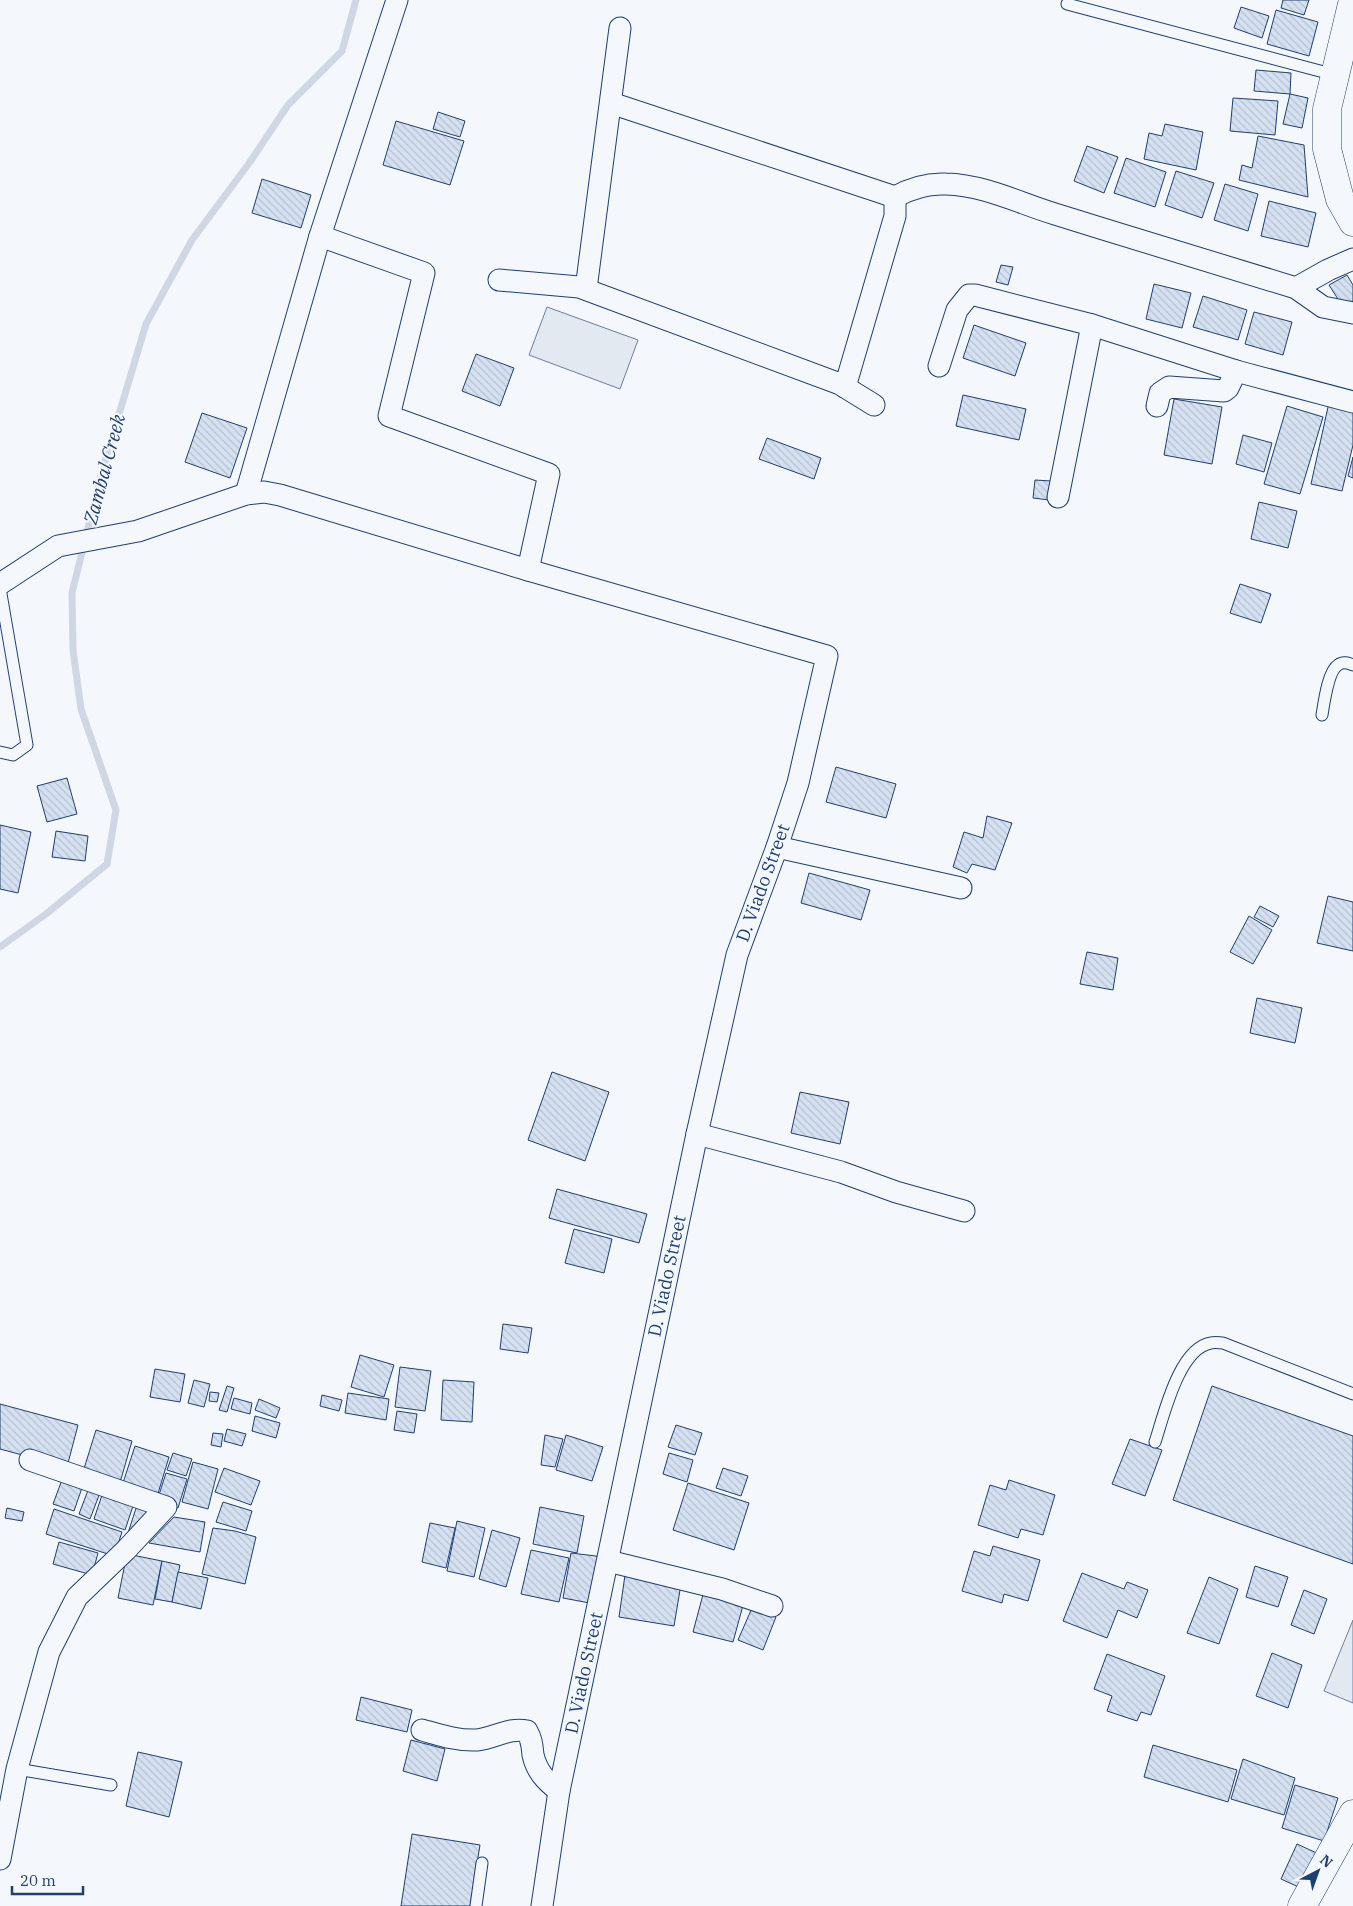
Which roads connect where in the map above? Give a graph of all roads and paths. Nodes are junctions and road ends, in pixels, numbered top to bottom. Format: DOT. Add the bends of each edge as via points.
graph roads {
  1 [pos="397,0"];
  2 [pos="1353,0"];
  3 [pos="1068,4"];
  4 [pos="620,28"];
  5 [pos="1335,75"];
  6 [pos="610,103"];
  7 [pos="895,198"];
  8 [pos="1353,222"];
  9 [pos="320,236"];
  10 [pos="1353,259"];
  11 [pos="499,280"];
  12 [pos="1296,288"];
  13 [pos="586,289"];
  14 [pos="1353,313"];
  15 [pos="1092,325"];
  16 [pos="939,366"];
  17 [pos="1236,371"];
  18 [pos="846,387"];
  19 [pos="1353,402"];
  20 [pos="874,405"];
  21 [pos="1157,406"];
  22 [pos="246,494"];
  23 [pos="1058,497"];
  24 [pos="528,570"];
  25 [pos="0,584"];
  26 [pos="0,588"];
  27 [pos="1353,666"];
  28 [pos="1322,715"];
  29 [pos="0,752"];
  30 [pos="778,847"];
  31 [pos="961,888"];
  32 [pos="697,1134"];
  33 [pos="964,1211"];
  34 [pos="1353,1394"];
  35 [pos="1155,1442"];
  36 [pos="30,1460"];
  37 [pos="608,1561"];
  38 [pos="772,1606"];
  39 [pos="422,1730"];
  40 [pos="17,1769"];
  41 [pos="111,1785"];
  42 [pos="558,1791"];
  43 [pos="1353,1814"];
  44 [pos="0,1859"];
  45 [pos="482,1863"];
  46 [pos="546,1905"];
  47 [pos="476,1906"];
  48 [pos="1302,1906"];
  1 -- 9 [label="street"];
  2 -- 5 [label="main road"];
  3 -- 5 [label="lane"];
  4 -- 6 [label="street"];
  5 -- 8 [label="main road" via="1327,109 1327,149 1340,199"];
  6 -- 7 [label="street"];
  6 -- 13 [label="street"];
  7 -- 12 [label="street" via="908,190 930,184 981,189"];
  7 -- 18 [label="street" via="895,216"];
  9 -- 22 [label="street"];
  9 -- 24 [label="street" via="424,273 390,416 549,474"];
  10 -- 12 [label="street"];
  11 -- 13 [label="street"];
  12 -- 14 [label="street" via="1323,307"];
  13 -- 18 [label="street"];
  15 -- 16 [label="street" via="969,295 957,310"];
  15 -- 17 [label="street"];
  15 -- 23 [label="street"];
  17 -- 19 [label="street"];
  17 -- 21 [label="street" via="1224,391 1169,387 1160,393"];
  18 -- 20 [label="street"];
  22 -- 24 [label="street" via="264,492 280,496"];
  22 -- 25 [label="street" via="138,531 58,546"];
  24 -- 30 [label="street, D. Viado Street" via="827,656 798,783"];
  26 -- 29 [label="lane" via="27,745 13,755"];
  27 -- 28 [label="lane" via="1345,662 1332,671"];
  30 -- 31 [label="street"];
  30 -- 32 [label="street, D. Viado Street" via="736,955"];
  32 -- 33 [label="street" via="841,1172"];
  32 -- 37 [label="street, D. Viado Street"];
  34 -- 35 [label="lane" via="1223,1343 1211,1343 1199,1348 1187,1360 1172,1388"];
  36 -- 40 [label="street" via="166,1507 77,1597 49,1652"];
  37 -- 38 [label="street" via="722,1588"];
  37 -- 42 [label="street, D. Viado Street"];
  39 -- 42 [label="street" via="451,1739 478,1740 513,1730 527,1732 532,1739 537,1768"];
  40 -- 41 [label="lane"];
  40 -- 44 [label="street"];
  42 -- 46 [label="street, D. Viado Street"];
  43 -- 48 [label="main road"];
  45 -- 47 [label="lane"];
}
